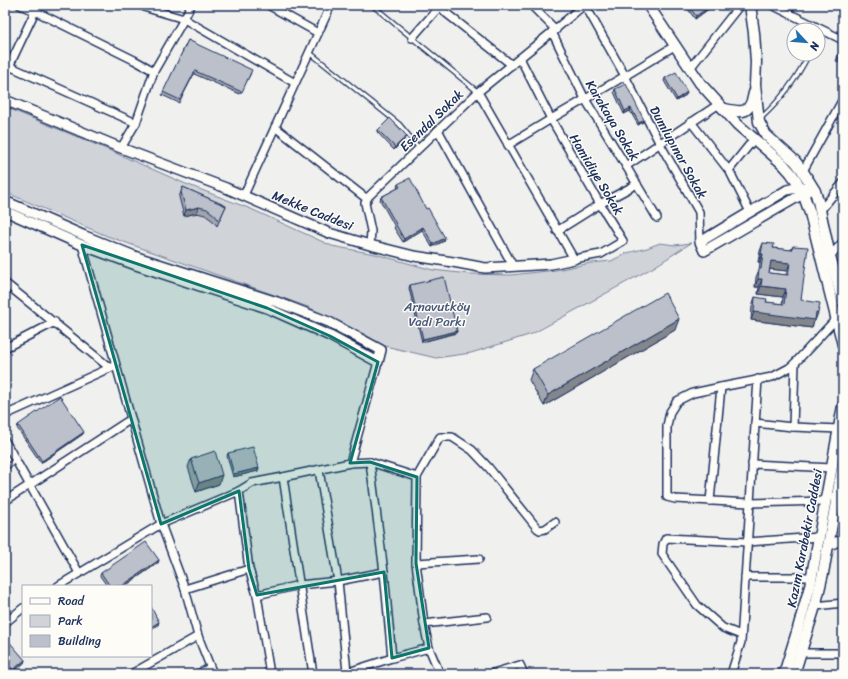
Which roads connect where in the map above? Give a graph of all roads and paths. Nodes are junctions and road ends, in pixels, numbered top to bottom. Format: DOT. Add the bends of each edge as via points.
graph roads {
  1 [pos="20,5"];
  2 [pos="140,5"];
  3 [pos="191,5"];
  4 [pos="268,5"];
  5 [pos="330,5"];
  6 [pos="372,5"];
  7 [pos="531,5"];
  8 [pos="584,5"];
  9 [pos="648,5"];
  10 [pos="740,5"];
  11 [pos="750,5"];
  12 [pos="772,5"];
  13 [pos="440,6"];
  14 [pos="36,8"];
  15 [pos="184,19"];
  16 [pos="801,22"];
  17 [pos="554,31"];
  18 [pos="318,33"];
  19 [pos="826,35"];
  20 [pos="412,38"];
  21 [pos="843,40"];
  22 [pos="676,44"];
  23 [pos="309,52"];
  24 [pos="520,58"];
  25 [pos="804,62"];
  26 [pos="512,64"];
  27 [pos="9,66"];
  28 [pos="691,67"];
  29 [pos="154,71"];
  30 [pos="5,75"];
  31 [pos="625,76"];
  32 [pos="295,83"];
  33 [pos="755,85"];
  34 [pos="478,92"];
  35 [pos="843,99"];
  36 [pos="5,100"];
  37 [pos="585,100"];
  38 [pos="722,106"];
  39 [pos="551,119"];
  40 [pos="759,120"];
  41 [pos="691,122"];
  42 [pos="136,123"];
  43 [pos="275,128"];
  44 [pos="438,130"];
  45 [pos="754,139"];
  46 [pos="660,144"];
  47 [pos="508,145"];
  48 [pos="121,148"];
  49 [pos="419,148"];
  50 [pos="626,166"];
  51 [pos="729,170"];
  52 [pos="803,171"];
  53 [pos="843,183"];
  54 [pos="637,184"];
  55 [pos="813,188"];
  56 [pos="802,190"];
  57 [pos="244,196"];
  58 [pos="367,199"];
  59 [pos="5,201"];
  60 [pos="600,204"];
  61 [pos="5,211"];
  62 [pos="820,211"];
  63 [pos="750,212"];
  64 [pos="658,218"];
  65 [pos="558,230"];
  66 [pos="83,240"];
  67 [pos="623,241"];
  68 [pos="700,242"];
  69 [pos="843,242"];
  70 [pos="370,245"];
  71 [pos="830,256"];
  72 [pos="574,260"];
  73 [pos="513,266"];
  74 [pos="5,283"];
  75 [pos="843,302"];
  76 [pos="836,319"];
  77 [pos="54,322"];
  78 [pos="843,345"];
  79 [pos="5,348"];
  80 [pos="378,362"];
  81 [pos="795,363"];
  82 [pos="113,366"];
  83 [pos="758,379"];
  84 [pos="721,387"];
  85 [pos="843,406"];
  86 [pos="5,415"];
  87 [pos="131,419"];
  88 [pos="755,423"];
  89 [pos="793,427"];
  90 [pos="839,429"];
  91 [pos="5,441"];
  92 [pos="16,459"];
  93 [pos="350,462"];
  94 [pos="370,462"];
  95 [pos="5,463"];
  96 [pos="752,464"];
  97 [pos="843,464"];
  98 [pos="832,468"];
  99 [pos="319,470"];
  100 [pos="284,477"];
  101 [pos="418,477"];
  102 [pos="30,485"];
  103 [pos="240,491"];
  104 [pos="5,501"];
  105 [pos="710,501"];
  106 [pos="831,502"];
  107 [pos="750,503"];
  108 [pos="843,515"];
  109 [pos="556,522"];
  110 [pos="161,524"];
  111 [pos="819,537"];
  112 [pos="843,541"];
  113 [pos="747,542"];
  114 [pos="828,546"];
  115 [pos="479,559"];
  116 [pos="416,563"];
  117 [pos="249,568"];
  118 [pos="384,572"];
  119 [pos="79,573"];
  120 [pos="745,577"];
  121 [pos="812,577"];
  122 [pos="338,581"];
  123 [pos="60,585"];
  124 [pos="299,585"];
  125 [pos="185,589"];
  126 [pos="257,595"];
  127 [pos="843,603"];
  128 [pos="816,606"];
  129 [pos="22,609"];
  130 [pos="487,617"];
  131 [pos="5,623"];
  132 [pos="424,624"];
  133 [pos="741,635"];
  134 [pos="198,636"];
  135 [pos="429,648"];
  136 [pos="801,653"];
  137 [pos="843,654"];
  138 [pos="392,658"];
  139 [pos="212,671"];
  140 [pos="348,673"];
  141 [pos="131,674"];
  142 [pos="198,674"];
  143 [pos="270,674"];
  144 [pos="313,674"];
  145 [pos="440,674"];
  146 [pos="490,674"];
  147 [pos="524,674"];
  148 [pos="731,674"];
  149 [pos="784,674"];
  150 [pos="794,674"];
  1 -- 14 [label="street"];
  2 -- 15 [label="street"];
  3 -- 15 [label="street"];
  4 -- 18 [label="street"];
  5 -- 18 [label="street"];
  6 -- 20 [label="lane"];
  7 -- 17 [label="street, Karakaya Sokak"];
  8 -- 17 [label="street, Esendal Sokak"];
  8 -- 31 [label="street, Dumlupınar Sokak"];
  9 -- 22 [label="main road"];
  10 -- 28 [label="street"];
  11 -- 33 [label="main road" via="756,62"];
  12 -- 16 [label="street"];
  13 -- 20 [label="street"];
  13 -- 26 [label="street"];
  14 -- 27 [label="street"];
  14 -- 29 [label="street"];
  15 -- 29 [label="street"];
  15 -- 32 [label="street"];
  17 -- 24 [label="street, Esendal Sokak"];
  17 -- 37 [label="street, Karakaya Sokak"];
  18 -- 23 [label="street"];
  19 -- 21 [label="street"];
  20 -- 34 [label="lane"];
  22 -- 28 [label="main road"];
  22 -- 31 [label="street"];
  23 -- 32 [label="street"];
  23 -- 49 [label="lane" via="399,124"];
  24 -- 26 [label="street, Esendal Sokak"];
  24 -- 39 [label="street, Hamidiye Sokak"];
  25 -- 40 [label="lane" via="787,91"];
  26 -- 34 [label="street, Esendal Sokak"];
  27 -- 30 [label="street"];
  27 -- 42 [label="street"];
  28 -- 38 [label="main road" via="700,83"];
  29 -- 42 [label="street"];
  31 -- 37 [label="street"];
  31 -- 46 [label="street, Dumlupınar Sokak"];
  32 -- 43 [label="street"];
  33 -- 38 [label="main road" via="752,100 745,110 738,112"];
  33 -- 40 [label="main road"];
  34 -- 44 [label="street, Esendal Sokak"];
  34 -- 47 [label="street"];
  35 -- 52 [label="street"];
  36 -- 48 [label="main road, Mekke Caddesi"];
  37 -- 39 [label="street"];
  37 -- 50 [label="street, Karakaya Sokak"];
  38 -- 41 [label="street"];
  38 -- 45 [label="main road"];
  39 -- 47 [label="street"];
  39 -- 60 [label="street, Hamidiye Sokak"];
  40 -- 52 [label="main road" via="766,135"];
  41 -- 46 [label="street"];
  41 -- 51 [label="street"];
  42 -- 48 [label="street"];
  43 -- 57 [label="street"];
  43 -- 58 [label="street"];
  44 -- 49 [label="street, Esendal Sokak"];
  44 -- 73 [label="street"];
  45 -- 51 [label="street"];
  45 -- 56 [label="main road" via="784,164"];
  46 -- 50 [label="street"];
  46 -- 68 [label="street, Dumlupınar Sokak" via="699,212"];
  47 -- 65 [label="street"];
  48 -- 57 [label="main road, Mekke Caddesi"];
  49 -- 58 [label="street, Esendal Sokak"];
  50 -- 54 [label="street, Karakaya Sokak"];
  51 -- 63 [label="street"];
  52 -- 55 [label="main road"];
  53 -- 62 [label="street"];
  54 -- 60 [label="street"];
  54 -- 64 [label="street, Karakaya Sokak"];
  55 -- 56 [label="main road"];
  55 -- 62 [label="main road"];
  56 -- 63 [label="main road" via="787,190"];
  56 -- 68 [label="main road" via="704,251"];
  56 -- 76 [label="main road"];
  57 -- 70 [label="main road, Mekke Caddesi" via="329,233"];
  58 -- 70 [label="street" via="365,203 371,231"];
  59 -- 66 [label="main road"];
  60 -- 65 [label="street"];
  60 -- 67 [label="street, Hamidiye Sokak"];
  61 -- 66 [label="main road"];
  62 -- 71 [label="main road"];
  63 -- 68 [label="main road"];
  65 -- 72 [label="street"];
  66 -- 80 [label="main road" via="136,265 267,308 330,336"];
  66 -- 80 [label="main road" via="277,302 329,322 381,350"];
  66 -- 82 [label="street"];
  67 -- 72 [label="street, Mekke Caddesi" via="601,254"];
  69 -- 71 [label="street"];
  70 -- 73 [label="main road, Mekke Caddesi" via="414,256 485,268"];
  71 -- 75 [label="main road"];
  72 -- 73 [label="main road, Mekke Caddesi"];
  74 -- 77 [label="street"];
  76 -- 78 [label="main road"];
  76 -- 81 [label="street"];
  77 -- 79 [label="street"];
  77 -- 82 [label="street"];
  80 -- 93 [label="street"];
  81 -- 83 [label="street" via="772,376"];
  81 -- 89 [label="street"];
  82 -- 86 [label="street"];
  82 -- 87 [label="street"];
  83 -- 84 [label="street"];
  83 -- 88 [label="street"];
  84 -- 105 [label="street"];
  84 -- 105 [label="street" via="693,393 676,401 667,426 667,497"];
  85 -- 90 [label="main road, Kazım Karabekir Caddesi"];
  87 -- 102 [label="street"];
  87 -- 110 [label="street"];
  88 -- 89 [label="street"];
  88 -- 96 [label="street"];
  89 -- 90 [label="street"];
  90 -- 98 [label="main road, Kazım Karabekir Caddesi"];
  91 -- 92 [label="street"];
  92 -- 95 [label="lane" via="8,466"];
  92 -- 102 [label="street"];
  93 -- 94 [label="street"];
  93 -- 99 [label="street"];
  94 -- 101 [label="street"];
  94 -- 118 [label="street"];
  96 -- 98 [label="street"];
  96 -- 107 [label="street"];
  97 -- 106 [label="main road, Kazım Karabekir Caddesi"];
  98 -- 106 [label="main road, Kazım Karabekir Caddesi"];
  99 -- 100 [label="street"];
  99 -- 122 [label="street"];
  100 -- 103 [label="street" via="252,483"];
  100 -- 124 [label="street"];
  101 -- 109 [label="street" via="440,437 452,437 472,450 537,528 545,529"];
  101 -- 116 [label="street"];
  102 -- 104 [label="street"];
  102 -- 119 [label="street"];
  103 -- 110 [label="street"];
  103 -- 117 [label="street"];
  105 -- 107 [label="street"];
  106 -- 107 [label="street"];
  106 -- 108 [label="main road"];
  106 -- 111 [label="main road, Kazım Karabekir Caddesi"];
  106 -- 114 [label="main road, Kazım Karabekir Caddesi"];
  107 -- 113 [label="street"];
  110 -- 119 [label="street"];
  110 -- 125 [label="street"];
  111 -- 113 [label="street"];
  111 -- 121 [label="main road, Kazım Karabekir Caddesi"];
  112 -- 114 [label="main road"];
  113 -- 120 [label="street"];
  113 -- 133 [label="street" via="666,538 662,554 697,605 724,628"];
  114 -- 128 [label="main road, Kazım Karabekir Caddesi"];
  115 -- 116 [label="street"];
  116 -- 132 [label="street"];
  117 -- 125 [label="street"];
  117 -- 126 [label="street"];
  118 -- 122 [label="street"];
  118 -- 138 [label="street"];
  119 -- 123 [label="street"];
  120 -- 121 [label="street"];
  120 -- 133 [label="street"];
  121 -- 149 [label="main road, Kazım Karabekir Caddesi"];
  122 -- 124 [label="street"];
  122 -- 140 [label="street"];
  124 -- 126 [label="street"];
  124 -- 144 [label="street"];
  125 -- 134 [label="street"];
  126 -- 143 [label="street"];
  127 -- 128 [label="street"];
  128 -- 136 [label="main road, Kazım Karabekir Caddesi"];
  129 -- 131 [label="street"];
  130 -- 132 [label="street"];
  132 -- 135 [label="street"];
  133 -- 148 [label="street"];
  134 -- 139 [label="street"];
  134 -- 141 [label="street"];
  135 -- 138 [label="street"];
  135 -- 145 [label="street"];
  136 -- 137 [label="street"];
  136 -- 150 [label="main road, Kazım Karabekir Caddesi"];
  138 -- 140 [label="street"];
  139 -- 142 [label="street"];
  146 -- 147 [label="street" via="520,665"];
}
